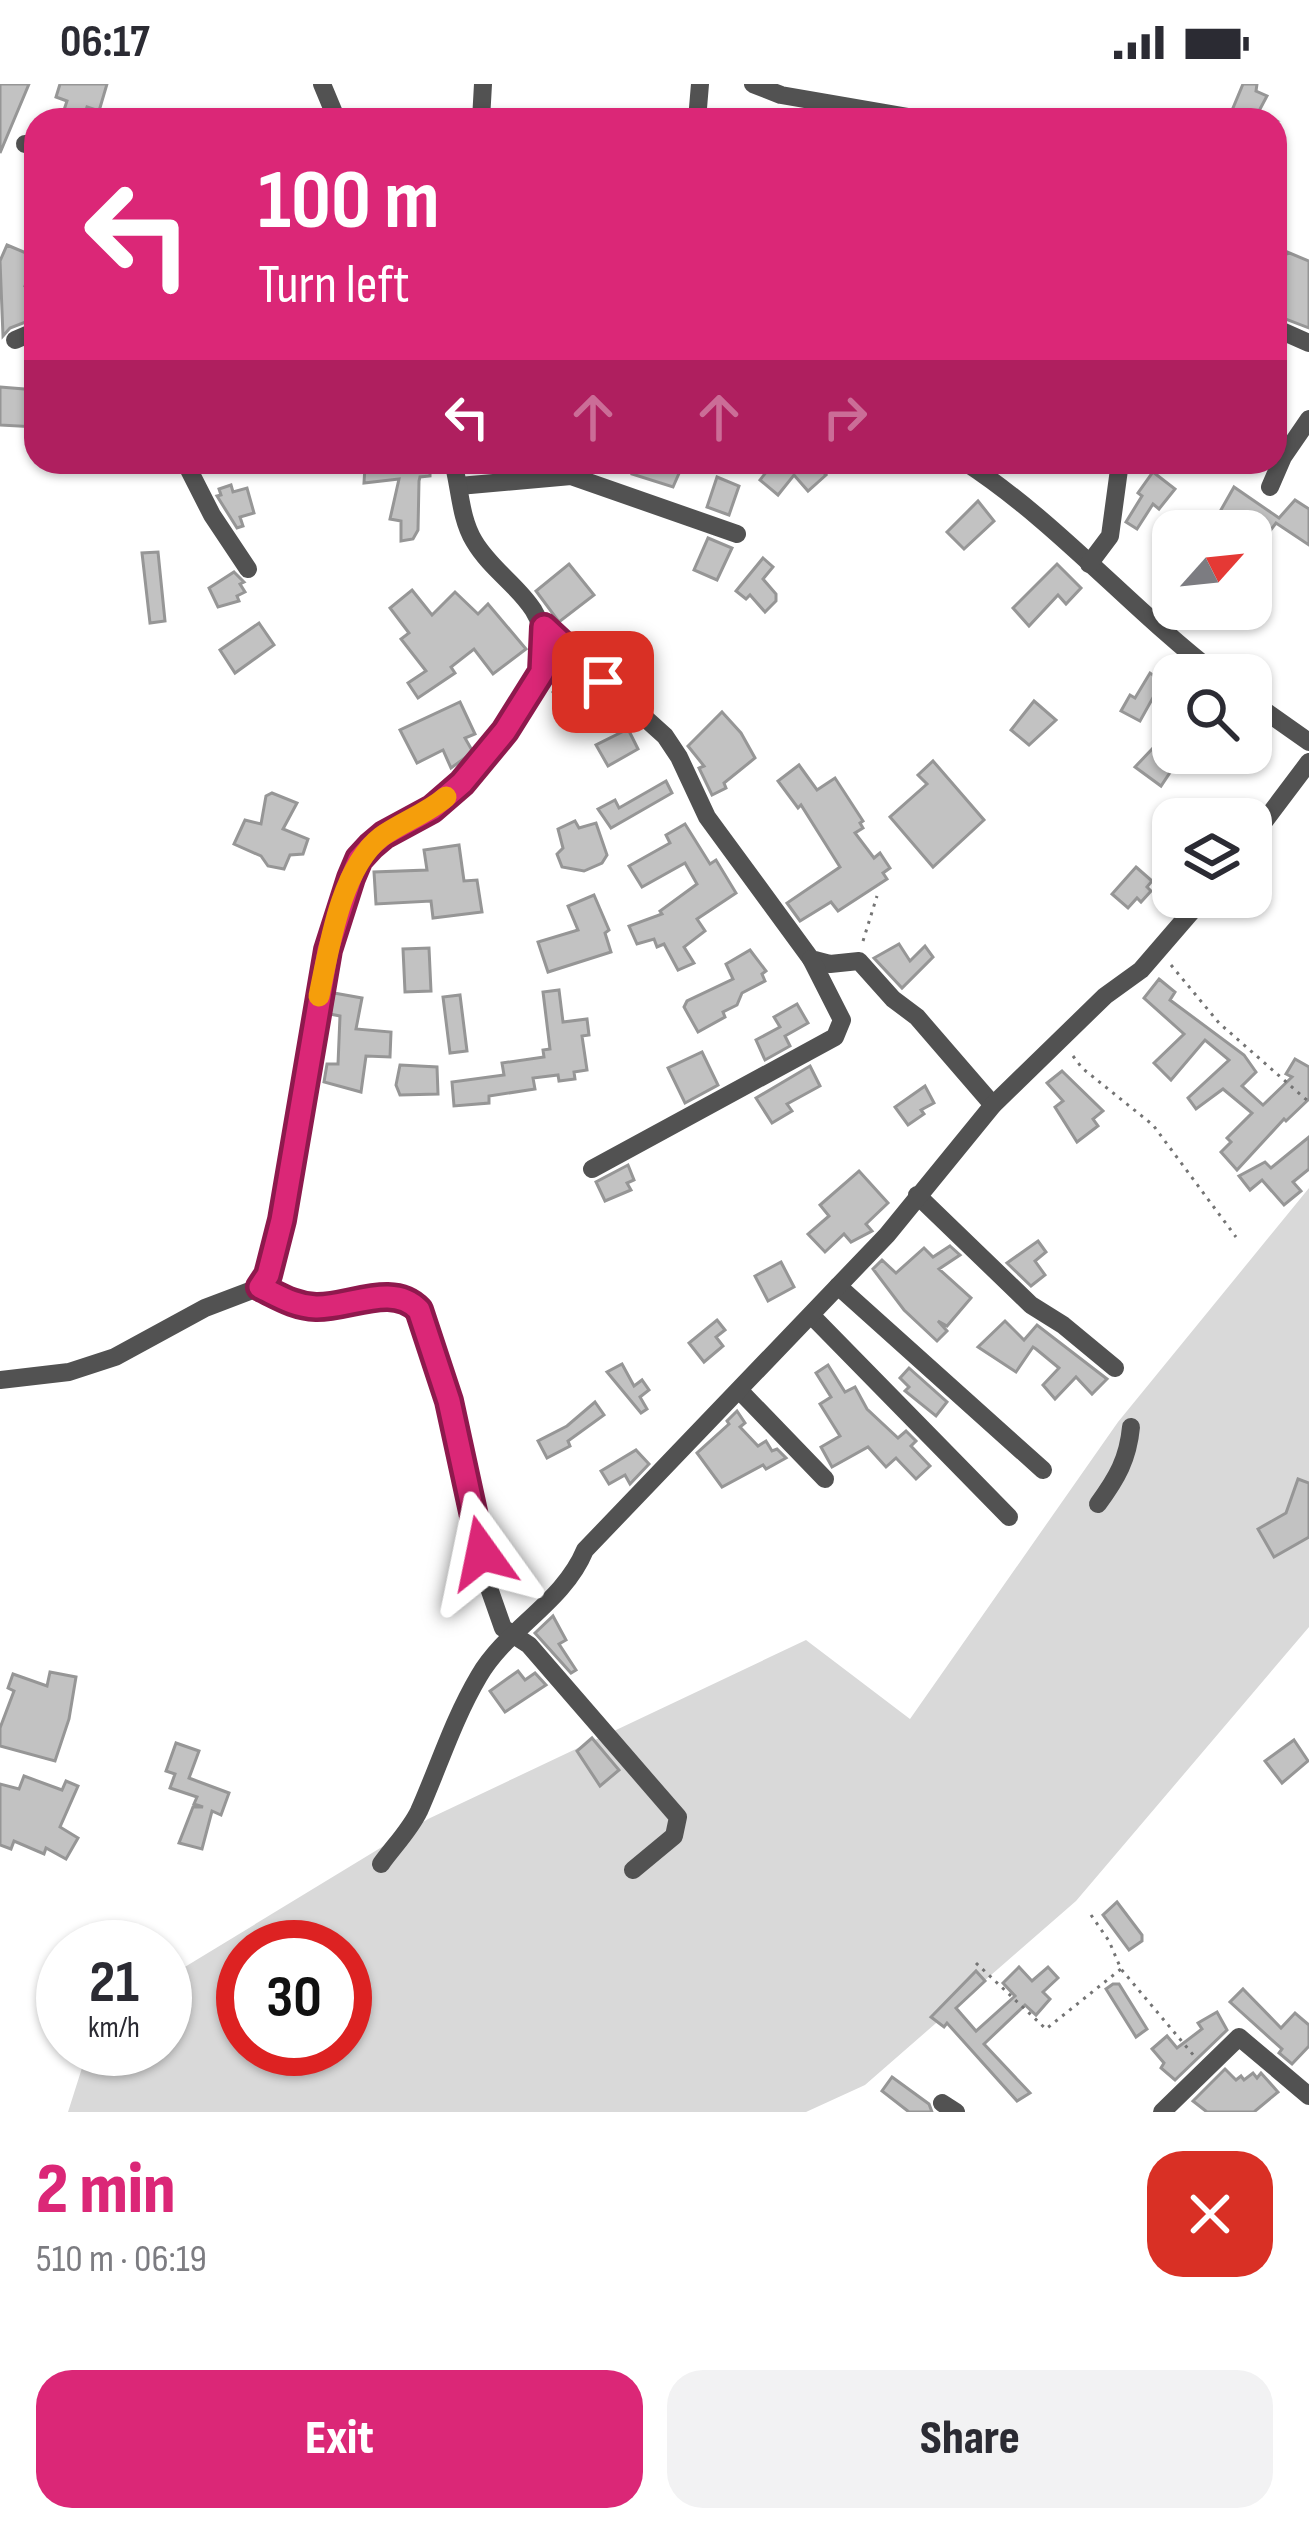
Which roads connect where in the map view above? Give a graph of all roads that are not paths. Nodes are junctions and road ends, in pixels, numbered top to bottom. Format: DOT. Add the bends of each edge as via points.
graph roads {
  1 [pos="753,84"];
  2 [pos="856,108"];
  3 [pos="24,336"];
  4 [pos="15,340"];
  5 [pos="1309,419"];
  6 [pos="1287,451"];
  7 [pos="191,474"];
  8 [pos="456,474"];
  9 [pos="980,474"];
  10 [pos="1118,474"];
  11 [pos="1276,474"];
  12 [pos="459,486"];
  13 [pos="1270,487"];
  14 [pos="737,534"];
  15 [pos="1089,564"];
  16 [pos="248,569"];
  17 [pos="544,627"];
  18 [pos="1190,654"];
  19 [pos="1272,716"];
  20 [pos="1309,742"];
  21 [pos="1309,762"];
  22 [pos="1272,811"];
  23 [pos="1186,918"];
  24 [pos="811,959"];
  25 [pos="993,1105"];
  26 [pos="592,1169"];
  27 [pos="916,1195"];
  28 [pos="838,1286"];
  29 [pos="260,1287"];
  30 [pos="812,1316"];
  31 [pos="1115,1368"];
  32 [pos="0,1380"];
  33 [pos="740,1391"];
  34 [pos="1131,1427"];
  35 [pos="1043,1470"];
  36 [pos="825,1479"];
  37 [pos="1098,1504"];
  38 [pos="1010,1517"];
  39 [pos="512,1636"];
  40 [pos="381,1864"];
  41 [pos="633,1870"];
  42 [pos="1309,2096"];
  43 [pos="1162,2112"];
  1 -- 2 [label="street"];
  3 -- 4 [label="street"];
  5 -- 6 [label="street"];
  7 -- 16 [label="street"];
  8 -- 12 [label="street"];
  9 -- 15 [label="street"];
  10 -- 15 [label="street" via="1110,536"];
  11 -- 13 [label="street"];
  12 -- 14 [label="street" via="571,476"];
  12 -- 17 [label="street" via="476,545"];
  15 -- 18 [label="street"];
  17 -- 24 [label="street" via="665,736 707,817"];
  17 -- 29 [label="street" via="542,672 505,731 462,783 359,859 328,950 282,1220"];
  19 -- 20 [label="street"];
  21 -- 22 [label="street"];
  23 -- 25 [label="street" via="1141,970"];
  24 -- 25 [label="street" via="859,961"];
  24 -- 26 [label="street" via="842,1020 835,1037"];
  25 -- 27 [label="street"];
  27 -- 28 [label="street"];
  27 -- 31 [label="street" via="1031,1305"];
  28 -- 30 [label="street"];
  28 -- 35 [label="street"];
  29 -- 32 [label="street" via="115,1357"];
  29 -- 39 [label="street" via="316,1307 398,1297 419,1310 449,1401 490,1591"];
  30 -- 33 [label="street"];
  30 -- 38 [label="street"];
  33 -- 36 [label="street"];
  33 -- 39 [label="street"];
  34 -- 37 [label="street" via="1129,1454"];
  39 -- 40 [label="street" via="481,1672 417,1815"];
  39 -- 41 [label="street" via="529,1645 678,1817 674,1836"];
  42 -- 43 [label="street" via="1239,2037"];
}
